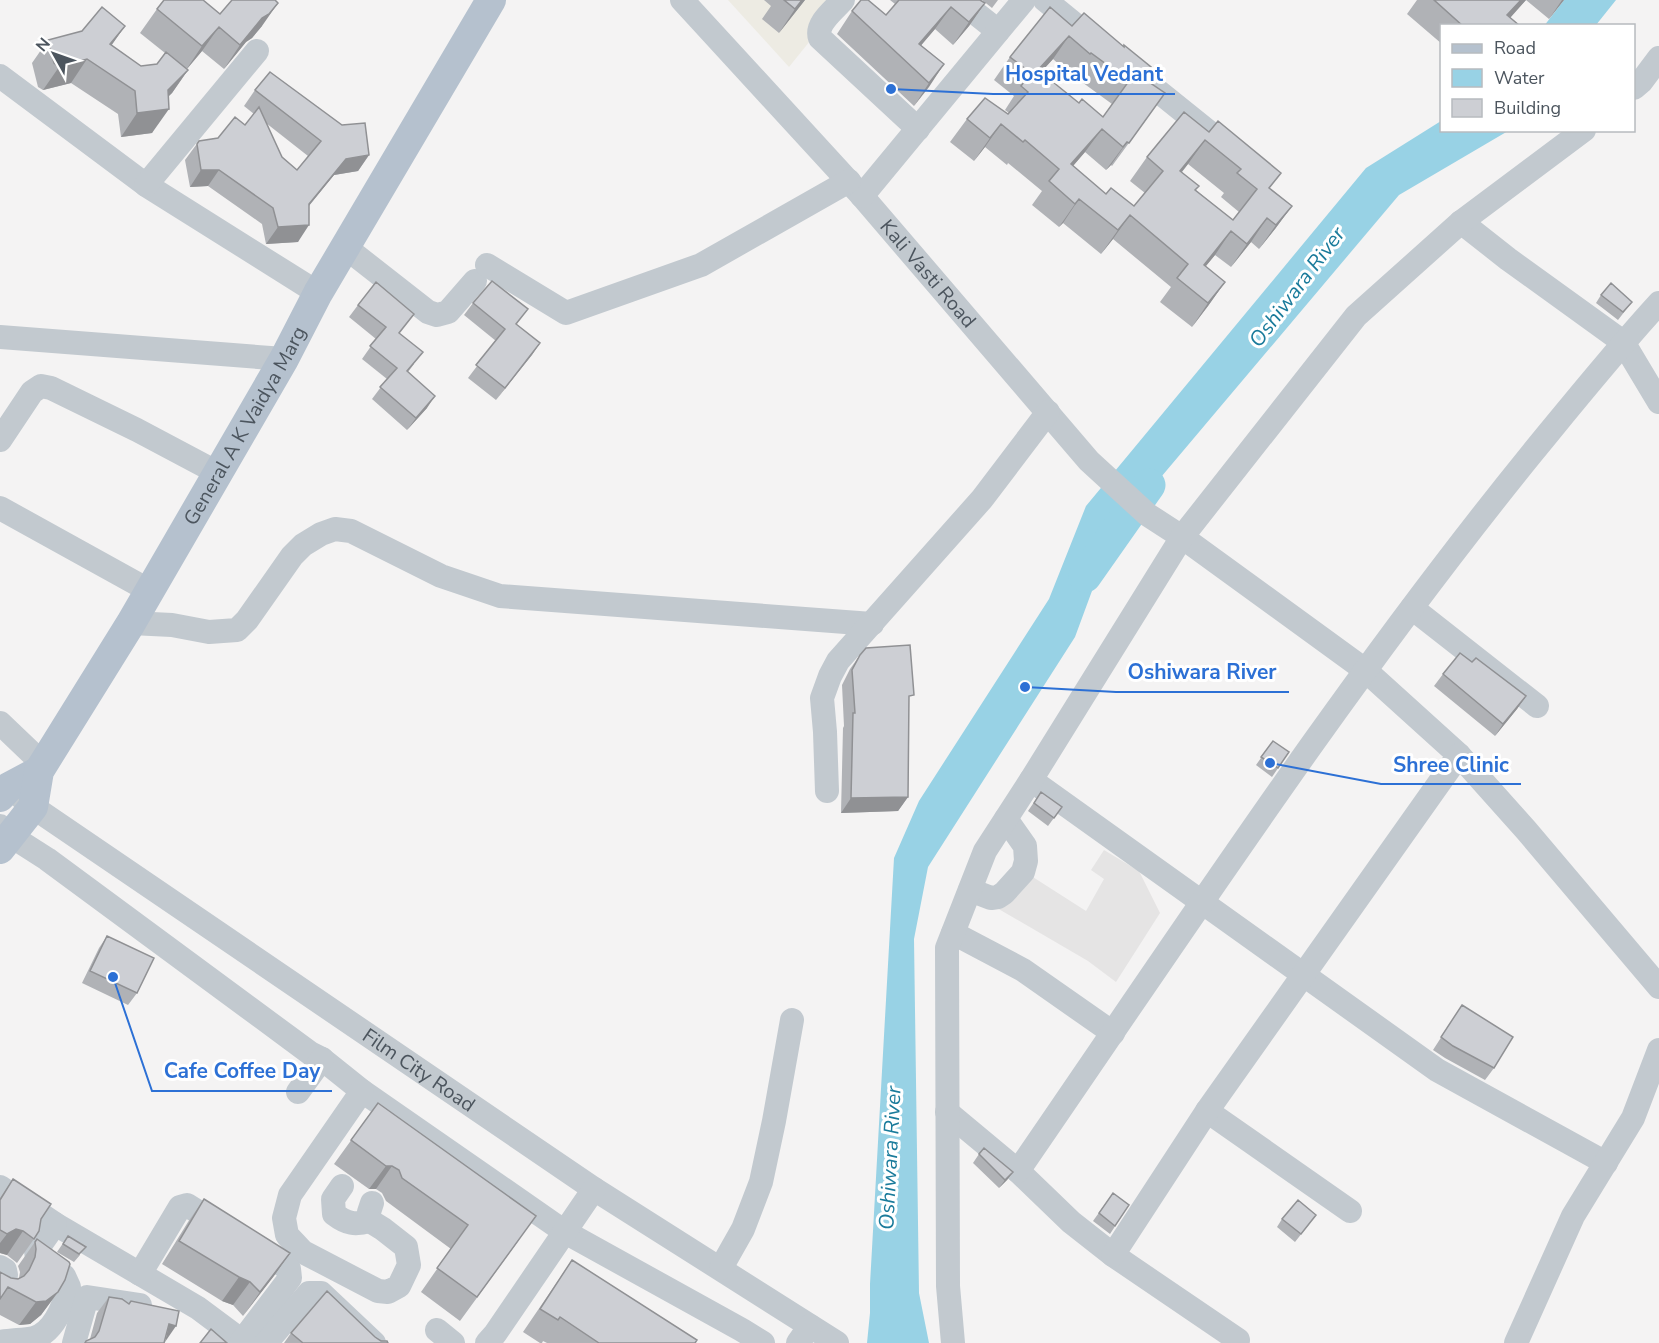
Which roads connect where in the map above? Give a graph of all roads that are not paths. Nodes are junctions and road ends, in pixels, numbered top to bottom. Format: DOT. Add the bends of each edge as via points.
graph roads {
  1 [pos="491,0"];
  2 [pos="682,0"];
  3 [pos="843,0"];
  4 [pos="960,0"];
  5 [pos="1024,0"];
  6 [pos="1045,0"];
  7 [pos="998,31"];
  8 [pos="257,51"];
  9 [pos="1659,58"];
  10 [pos="0,76"];
  11 [pos="1635,87"];
  12 [pos="918,129"];
  13 [pos="1581,132"];
  14 [pos="1240,157"];
  15 [pos="146,185"];
  16 [pos="856,188"];
  17 [pos="1461,222"];
  18 [pos="345,247"];
  19 [pos="318,293"];
  20 [pos="1659,303"];
  21 [pos="0,337"];
  22 [pos="1623,342"];
  23 [pos="284,359"];
  24 [pos="1659,402"];
  25 [pos="1048,412"];
  26 [pos="0,441"];
  27 [pos="218,473"];
  28 [pos="0,508"];
  29 [pos="1182,537"];
  30 [pos="150,591"];
  31 [pos="1412,608"];
  32 [pos="131,623"];
  33 [pos="872,624"];
  34 [pos="1365,670"];
  35 [pos="1537,705"];
  36 [pos="0,723"];
  37 [pos="1459,755"];
  38 [pos="41,768"];
  39 [pos="1031,780"];
  40 [pos="827,791"];
  41 [pos="4,792"];
  42 [pos="33,807"];
  43 [pos="1006,819"];
  44 [pos="4,837"];
  45 [pos="970,890"];
  46 [pos="1202,903"];
  47 [pos="953,933"];
  48 [pos="1304,975"];
  49 [pos="1659,987"];
  50 [pos="792,1020"];
  51 [pos="1113,1033"];
  52 [pos="1659,1050"];
  53 [pos="321,1059"];
  54 [pos="362,1090"];
  55 [pos="298,1092"];
  56 [pos="947,1112"];
  57 [pos="1207,1112"];
  58 [pos="1606,1163"];
  59 [pos="1018,1171"];
  60 [pos="342,1186"];
  61 [pos="0,1187"];
  62 [pos="594,1189"];
  63 [pos="1350,1212"];
  64 [pos="55,1224"];
  65 [pos="565,1232"];
  66 [pos="1113,1255"];
  67 [pos="0,1268"];
  68 [pos="721,1268"];
  69 [pos="140,1274"];
  70 [pos="0,1288"];
  71 [pos="804,1334"];
  72 [pos="737,1336"];
  73 [pos="1238,1340"];
  74 [pos="494,1341"];
  75 [pos="0,1342"];
  76 [pos="243,1342"];
  77 [pos="74,1343"];
  78 [pos="374,1343"];
  79 [pos="763,1343"];
  80 [pos="837,1343"];
  81 [pos="953,1343"];
  82 [pos="1516,1343"];
  1 -- 18 [label="main road, General A K Vaidya Marg"];
  2 -- 16 [label="street, Kali Vasti Road"];
  3 -- 12 [label="street" via="820,26 820,38"];
  4 -- 7 [label="street"];
  5 -- 7 [label="street"];
  6 -- 14 [label="street"];
  7 -- 12 [label="street"];
  8 -- 15 [label="street"];
  9 -- 11 [label="street"];
  10 -- 15 [label="street"];
  12 -- 16 [label="street"];
  13 -- 17 [label="street"];
  15 -- 19 [label="street"];
  16 -- 18 [label="street" via="701,265 566,314 481,273 448,312 437,315"];
  16 -- 25 [label="street, Kali Vasti Road"];
  17 -- 22 [label="street"];
  17 -- 29 [label="street" via="1356,316"];
  18 -- 19 [label="main road, General A K Vaidya Marg"];
  19 -- 23 [label="main road, General A K Vaidya Marg"];
  20 -- 22 [label="street"];
  21 -- 23 [label="street"];
  22 -- 24 [label="street"];
  22 -- 31 [label="street"];
  23 -- 27 [label="main road, General A K Vaidya Marg"];
  25 -- 29 [label="street, Kali Vasti Road" via="1089,461 1148,514"];
  25 -- 33 [label="street" via="982,500"];
  26 -- 27 [label="street" via="32,392 41,386"];
  27 -- 30 [label="main road, General A K Vaidya Marg"];
  28 -- 30 [label="street"];
  29 -- 34 [label="street, Kali Vasti Road"];
  29 -- 39 [label="street"];
  30 -- 32 [label="main road, General A K Vaidya Marg"];
  31 -- 34 [label="street"];
  31 -- 35 [label="street"];
  32 -- 33 [label="street" via="209,632 237,630 292,556 303,545 335,529 351,531 441,576 500,596"];
  32 -- 38 [label="main road, General A K Vaidya Marg"];
  33 -- 40 [label="street" via="838,661 822,698"];
  34 -- 37 [label="street, Kali Vasti Road"];
  34 -- 46 [label="street"];
  36 -- 38 [label="street"];
  37 -- 48 [label="street"];
  37 -- 49 [label="street, Kali Vasti Road"];
  38 -- 41 [label="main road"];
  38 -- 42 [label="main road, General A K Vaidya Marg"];
  39 -- 43 [label="street"];
  39 -- 46 [label="street"];
  41 -- 42 [label="street, Film City Road"];
  42 -- 44 [label="main road, General A K Vaidya Marg"];
  42 -- 62 [label="street, Film City Road"];
  43 -- 45 [label="street" via="986,851"];
  43 -- 45 [label="street" via="1024,846 1023,872 998,897"];
  44 -- 53 [label="street" via="47,859"];
  45 -- 47 [label="street"];
  46 -- 48 [label="street"];
  46 -- 51 [label="street"];
  47 -- 51 [label="street" via="1023,970"];
  47 -- 56 [label="street" via="947,948"];
  48 -- 57 [label="street"];
  48 -- 58 [label="street" via="1437,1070"];
  50 -- 68 [label="street" via="761,1182 743,1229"];
  51 -- 59 [label="street"];
  52 -- 58 [label="street" via="1633,1118"];
  53 -- 54 [label="street"];
  53 -- 55 [label="street"];
  54 -- 60 [label="street" via="290,1195 284,1218 286,1235 303,1252 378,1291 388,1292 399,1286 409,1265 406,1247 371,1212 357,1225 334,1214 333,1199"];
  54 -- 65 [label="street"];
  56 -- 59 [label="street"];
  56 -- 81 [label="street" via="948,1286"];
  57 -- 63 [label="street"];
  57 -- 66 [label="street"];
  58 -- 82 [label="street" via="1573,1216"];
  59 -- 66 [label="street" via="1071,1222"];
  61 -- 64 [label="street"];
  62 -- 65 [label="street"];
  62 -- 68 [label="street, Film City Road"];
  64 -- 69 [label="street"];
  64 -- 75 [label="street" via="36,1251 37,1258 64,1276 69,1287 65,1301 46,1332 34,1338"];
  65 -- 72 [label="street"];
  65 -- 74 [label="street"];
  66 -- 73 [label="street"];
  67 -- 70 [label="street" via="6,1275"];
  68 -- 71 [label="street, Film City Road"];
  69 -- 76 [label="street" via="198,1308"];
  69 -- 76 [label="street" via="180,1207 187,1205 289,1269 290,1278"];
  71 -- 80 [label="street, Film City Road"];
  72 -- 79 [label="street"];
  76 -- 77 [label="street" via="183,1312 87,1297"];
  76 -- 78 [label="street" via="309,1293 321,1293"];
}
